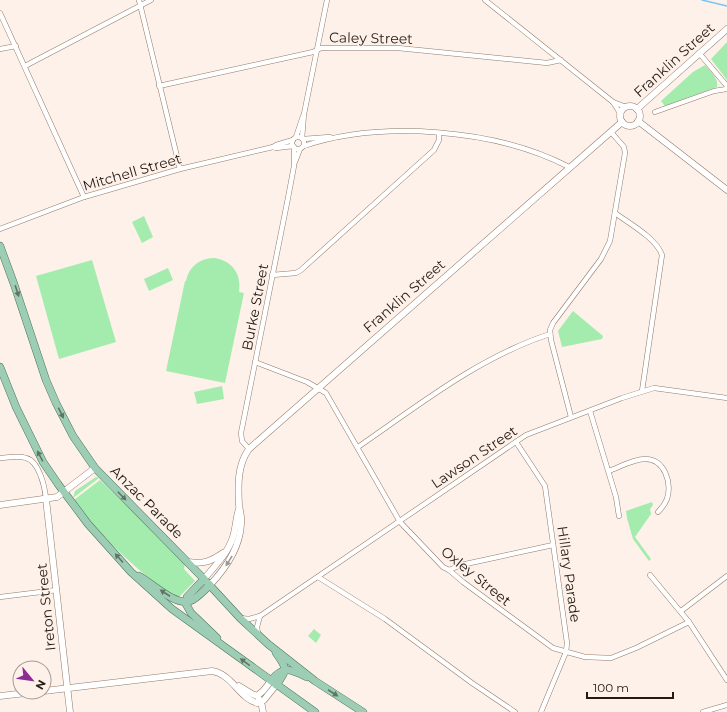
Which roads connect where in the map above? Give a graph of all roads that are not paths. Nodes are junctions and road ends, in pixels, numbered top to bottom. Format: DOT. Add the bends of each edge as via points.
graph roads {
  1 [pos="138,0"];
  2 [pos="151,0"];
  3 [pos="328,0"];
  4 [pos="485,0"];
  5 [pos="140,6"];
  6 [pos="0,13"];
  7 [pos="727,29"];
  8 [pos="16,46"];
  9 [pos="0,49"];
  10 [pos="318,49"];
  11 [pos="699,53"];
  12 [pos="560,60"];
  13 [pos="25,66"];
  14 [pos="160,86"];
  15 [pos="727,88"];
  16 [pos="612,102"];
  17 [pos="626,107"];
  18 [pos="637,109"];
  19 [pos="654,112"];
  20 [pos="620,113"];
  21 [pos="304,114"];
  22 [pos="638,121"];
  23 [pos="622,122"];
  24 [pos="611,132"];
  25 [pos="439,133"];
  26 [pos="332,137"];
  27 [pos="295,138"];
  28 [pos="303,139"];
  29 [pos="293,146"];
  30 [pos="273,147"];
  31 [pos="302,147"];
  32 [pos="294,166"];
  33 [pos="569,168"];
  34 [pos="180,169"];
  35 [pos="727,190"];
  36 [pos="84,196"];
  37 [pos="615,213"];
  38 [pos="0,229"];
  39 [pos="0,246"];
  40 [pos="272,275"];
  41 [pos="550,334"];
  42 [pos="255,362"];
  43 [pos="0,367"];
  44 [pos="318,388"];
  45 [pos="642,391"];
  46 [pos="727,398"];
  47 [pos="590,411"];
  48 [pos="571,417"];
  49 [pos="516,442"];
  50 [pos="358,448"];
  51 [pos="249,449"];
  52 [pos="0,458"];
  53 [pos="95,468"];
  54 [pos="609,471"];
  55 [pos="64,493"];
  56 [pos="46,499"];
  57 [pos="0,504"];
  58 [pos="239,508"];
  59 [pos="658,512"];
  60 [pos="619,516"];
  61 [pos="400,522"];
  62 [pos="553,545"];
  63 [pos="227,550"];
  64 [pos="188,562"];
  65 [pos="449,570"];
  66 [pos="131,572"];
  67 [pos="650,575"];
  68 [pos="727,576"];
  69 [pos="318,577"];
  70 [pos="204,579"];
  71 [pos="210,585"];
  72 [pos="57,590"];
  73 [pos="0,597"];
  74 [pos="186,602"];
  75 [pos="680,612"];
  76 [pos="260,616"];
  77 [pos="240,618"];
  78 [pos="689,622"];
  79 [pos="258,634"];
  80 [pos="268,644"];
  81 [pos="230,651"];
  82 [pos="566,652"];
  83 [pos="285,670"];
  84 [pos="727,680"];
  85 [pos="315,681"];
  86 [pos="274,683"];
  87 [pos="234,684"];
  88 [pos="68,688"];
  89 [pos="52,690"];
  90 [pos="12,695"];
  91 [pos="0,696"];
  92 [pos="258,696"];
  93 [pos="260,702"];
  94 [pos="727,704"];
  95 [pos="70,712"];
  96 [pos="263,712"];
  97 [pos="314,712"];
  98 [pos="363,712"];
  99 [pos="515,712"];
  100 [pos="541,712"];
  101 [pos="703,712"];
  1 -- 5 [label="street"];
  2 -- 5 [label="street"];
  3 -- 10 [label="street"];
  4 -- 12 [label="street"];
  5 -- 13 [label="street"];
  5 -- 14 [label="street"];
  6 -- 8 [label="street"];
  7 -- 11 [label="street, Franklin Street"];
  8 -- 9 [label="street"];
  8 -- 13 [label="street"];
  10 -- 12 [label="street, Caley Street" via="392,47 547,64"];
  10 -- 14 [label="street, Caley Street"];
  10 -- 21 [label="street"];
  11 -- 15 [label="street"];
  11 -- 18 [label="street, Franklin Street"];
  12 -- 16 [label="street"];
  13 -- 36 [label="street"];
  14 -- 34 [label="street"];
  15 -- 19 [label="street"];
  16 -- 17 [label="street"];
  16 -- 20 [label="street"];
  17 -- 18 [label="street" via="632,106"];
  17 -- 20 [label="street"];
  18 -- 22 [label="street" via="640,116"];
  20 -- 23 [label="street"];
  21 -- 27 [label="street"];
  21 -- 28 [label="street"];
  22 -- 23 [label="street" via="630,126"];
  22 -- 35 [label="street"];
  23 -- 24 [label="street, Franklin Street"];
  24 -- 33 [label="street, Franklin Street"];
  24 -- 37 [label="street" via="625,150"];
  25 -- 26 [label="street" via="414,130"];
  25 -- 33 [label="street" via="463,135 535,152"];
  25 -- 40 [label="street" via="434,150 301,270 296,273"];
  26 -- 28 [label="street"];
  26 -- 31 [label="street"];
  27 -- 28 [label="street"];
  27 -- 29 [label="street, Burke Street"];
  27 -- 30 [label="street, Mitchell Street"];
  28 -- 31 [label="street"];
  29 -- 30 [label="street, Mitchell Street"];
  29 -- 31 [label="street"];
  29 -- 32 [label="street, Burke Street"];
  30 -- 34 [label="street, Mitchell Street"];
  31 -- 32 [label="street, Burke Street"];
  32 -- 40 [label="street, Burke Street"];
  33 -- 44 [label="street, Franklin Street"];
  34 -- 36 [label="street, Mitchell Street"];
  36 -- 38 [label="street, Mitchell Street"];
  37 -- 41 [label="street" via="610,241 601,258 554,323"];
  37 -- 45 [label="street" via="655,243 662,255"];
  39 -- 53 [label="main road, Anzac Parade, one-way" via="46,380 73,436"];
  40 -- 42 [label="street, Burke Street"];
  41 -- 48 [label="street"];
  41 -- 50 [label="street" via="492,358 454,381"];
  42 -- 44 [label="street"];
  42 -- 51 [label="street, Burke Street" via="240,433 242,441"];
  55 -- 43 [label="main road, one-way" via="35,448"];
  44 -- 50 [label="street, Oxley Street" via="328,395"];
  44 -- 51 [label="street, Franklin Street"];
  45 -- 46 [label="street, Lawson Street" via="654,388"];
  45 -- 47 [label="street, Lawson Street"];
  47 -- 48 [label="street, Lawson Street"];
  47 -- 54 [label="street"];
  48 -- 49 [label="street, Lawson Street" via="526,435"];
  49 -- 61 [label="street, Lawson Street"];
  49 -- 62 [label="street, Hillary Parade" via="545,486"];
  50 -- 61 [label="street, Oxley Street"];
  51 -- 58 [label="street, Franklin Street" via="243,459 240,474"];
  52 -- 56 [label="street" via="27,458 33,462 41,477"];
  53 -- 55 [label="street"];
  53 -- 64 [label="main road, Anzac Parade, one-way"];
  54 -- 59 [label="street" via="644,459 652,460 661,466 666,473 669,486 667,501"];
  54 -- 60 [label="street"];
  55 -- 56 [label="street"];
  66 -- 55 [label="main road, one-way"];
  56 -- 57 [label="street"];
  56 -- 72 [label="street, Ireton Street"];
  58 -- 63 [label="street, Franklin Street"];
  58 -- 71 [label="street, Franklin Street, one-way" via="241,523 237,545 228,562"];
  61 -- 65 [label="street, Oxley Street" via="443,567"];
  61 -- 69 [label="street, Lawson Street"];
  62 -- 65 [label="street" via="461,565"];
  62 -- 82 [label="street, Hillary Parade" via="568,643"];
  63 -- 64 [label="street" via="205,563"];
  63 -- 70 [label="street, Franklin Street"];
  64 -- 70 [label="main road, Anzac Parade"];
  65 -- 82 [label="street, Oxley Street" via="530,632 553,648"];
  74 -- 66 [label="main road, one-way" via="173,598"];
  66 -- 81 [label="main road" via="167,605"];
  67 -- 75 [label="street"];
  68 -- 75 [label="street"];
  69 -- 76 [label="street, Lawson Street"];
  69 -- 99 [label="street" via="385,619"];
  70 -- 71 [label="main road, Anzac Parade"];
  70 -- 74 [label="main road" via="187,597"];
  71 -- 74 [label="main road" via="194,599"];
  71 -- 77 [label="main road, Anzac Parade"];
  72 -- 73 [label="street"];
  72 -- 88 [label="street, Ireton Street"];
  74 -- 81 [label="main road" via="188,610"];
  75 -- 78 [label="street"];
  76 -- 77 [label="street, Lawson Street"];
  76 -- 79 [label="street"];
  77 -- 79 [label="main road, Anzac Parade"];
  78 -- 82 [label="street, Oxley Street" via="611,658 585,657"];
  78 -- 84 [label="street"];
  79 -- 80 [label="main road, Anzac Parade"];
  80 -- 83 [label="main road" via="283,663"];
  80 -- 85 [label="main road, Anzac Parade"];
  86 -- 81 [label="main road, one-way"];
  82 -- 100 [label="street, Hillary Parade"];
  83 -- 85 [label="main road"];
  83 -- 86 [label="main road" via="283,676"];
  85 -- 98 [label="main road, Anzac Parade, one-way"];
  86 -- 92 [label="street"];
  86 -- 93 [label="street" via="268,696"];
  86 -- 97 [label="main road"];
  87 -- 88 [label="street" via="212,671"];
  87 -- 92 [label="street"];
  87 -- 93 [label="street" via="253,702"];
  88 -- 89 [label="street"];
  88 -- 95 [label="street, Ireton Street"];
  90 -- 91 [label="street"];
  92 -- 93 [label="street"];
  93 -- 96 [label="street"];
  94 -- 101 [label="street"];
}
